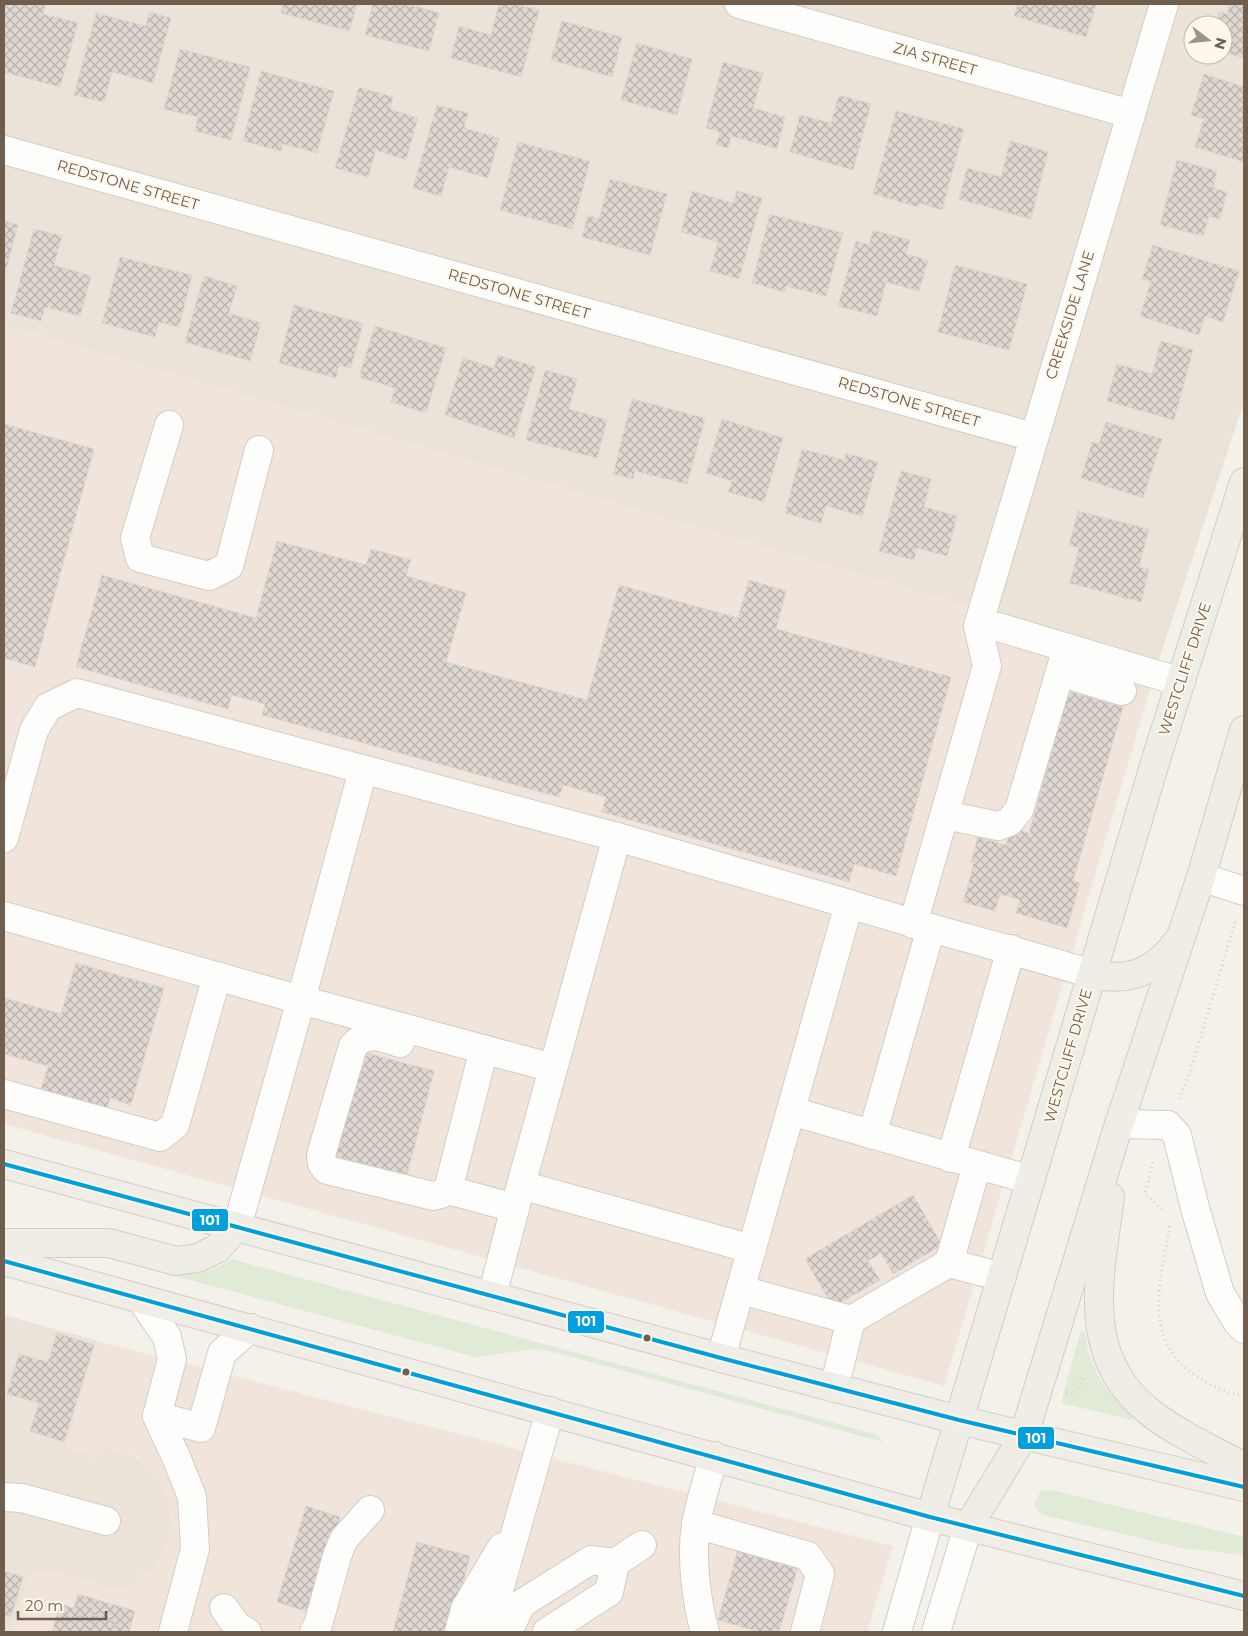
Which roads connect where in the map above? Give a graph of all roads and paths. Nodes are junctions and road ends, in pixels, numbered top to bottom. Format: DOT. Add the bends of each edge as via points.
graph roads {
  1 [pos="1164,4"];
  2 [pos="756,6"];
  3 [pos="1131,114"];
  4 [pos="4,150"];
  5 [pos="169,425"];
  6 [pos="1033,437"];
  7 [pos="259,450"];
  8 [pos="1244,482"];
  9 [pos="978,626"];
  10 [pos="1064,660"];
  11 [pos="1180,682"];
  12 [pos="1122,691"];
  13 [pos="1244,730"];
  14 [pos="363,770"];
  15 [pos="945,815"];
  16 [pos="617,837"];
  17 [pos="4,838"];
  18 [pos="1201,877"];
  19 [pos="1244,891"];
  20 [pos="849,904"];
  21 [pos="4,916"];
  22 [pos="922,926"];
  23 [pos="1184,931"];
  24 [pos="1011,949"];
  25 [pos="1092,974"];
  26 [pos="217,976"];
  27 [pos="301,1000"];
  28 [pos="396,1034"];
  29 [pos="482,1057"];
  30 [pos="553,1068"];
  31 [pos="4,1094"];
  32 [pos="791,1111"];
  33 [pos="1119,1124"];
  34 [pos="872,1135"];
  35 [pos="964,1161"];
  36 [pos="4,1164"];
  37 [pos="1031,1180"];
  38 [pos="448,1190"];
  39 [pos="518,1196"];
  40 [pos="237,1227"];
  41 [pos="4,1242"];
  42 [pos="752,1249"];
  43 [pos="4,1261"];
  44 [pos="948,1263"];
  45 [pos="1002,1277"];
  46 [pos="741,1290"];
  47 [pos="492,1296"];
  48 [pos="141,1299"];
  49 [pos="851,1320"];
  50 [pos="250,1328"];
  51 [pos="1244,1329"];
  52 [pos="721,1358"];
  53 [pos="1088,1370"];
  54 [pos="834,1388"];
  55 [pos="1063,1392"];
  56 [pos="550,1411"];
  57 [pos="156,1416"];
  58 [pos="959,1420"];
  59 [pos="1024,1435"];
  60 [pos="714,1456"];
  61 [pos="1244,1467"];
  62 [pos="1244,1487"];
  63 [pos="4,1497"];
  64 [pos="370,1510"];
  65 [pos="521,1513"];
  66 [pos="106,1521"];
  67 [pos="949,1522"];
  68 [pos="696,1524"];
  69 [pos="642,1545"];
  70 [pos="615,1563"];
  71 [pos="1244,1596"];
  72 [pos="224,1608"];
  73 [pos="173,1632"];
  74 [pos="247,1632"];
  75 [pos="314,1632"];
  76 [pos="459,1632"];
  77 [pos="507,1632"];
  78 [pos="547,1632"];
  79 [pos="706,1632"];
  80 [pos="805,1632"];
  81 [pos="897,1632"];
  82 [pos="936,1632"];
  1 -- 3 [label="street, CREEKSIDE LANE"];
  2 -- 3 [label="street, ZIA STREET"];
  3 -- 6 [label="street, CREEKSIDE LANE"];
  4 -- 6 [label="street, REDSTONE STREET"];
  5 -- 7 [label="street" via="135,538 140,558 209,576 229,566"];
  6 -- 9 [label="street, CREEKSIDE LANE"];
  8 -- 11 [label="main road, WESTCLIFF DRIVE"];
  9 -- 10 [label="street" via="998,627"];
  9 -- 15 [label="street" via="987,666"];
  10 -- 11 [label="street"];
  10 -- 12 [label="street"];
  10 -- 15 [label="street" via="1019,810 1009,822 998,826"];
  11 -- 25 [label="main road, WESTCLIFF DRIVE"];
  13 -- 18 [label="main road, WESTCLIFF DRIVE"];
  14 -- 16 [label="street"];
  14 -- 17 [label="street" via="77,693 48,707 34,730"];
  14 -- 27 [label="street"];
  15 -- 22 [label="street"];
  16 -- 20 [label="street"];
  16 -- 30 [label="street"];
  18 -- 19 [label="street"];
  18 -- 23 [label="main road, WESTCLIFF DRIVE"];
  20 -- 22 [label="street"];
  20 -- 32 [label="street"];
  21 -- 26 [label="street"];
  22 -- 24 [label="street"];
  22 -- 34 [label="street"];
  23 -- 25 [label="main road" via="1166,955 1138,974 1116,978"];
  23 -- 33 [label="main road, WESTCLIFF DRIVE"];
  24 -- 25 [label="street"];
  24 -- 35 [label="street"];
  25 -- 37 [label="main road, WESTCLIFF DRIVE"];
  26 -- 27 [label="street"];
  26 -- 31 [label="street" via="175,1125 160,1137"];
  27 -- 28 [label="street"];
  27 -- 40 [label="street"];
  28 -- 29 [label="street"];
  28 -- 38 [label="street" via="367,1036 353,1046 321,1154 322,1164 327,1170 433,1196"];
  29 -- 30 [label="street"];
  29 -- 38 [label="street"];
  30 -- 39 [label="street"];
  32 -- 34 [label="street"];
  32 -- 42 [label="street"];
  33 -- 51 [label="street" via="1168,1124 1177,1135 1220,1292"];
  33 -- 59 [label="main road, WESTCLIFF DRIVE"];
  33 -- 61 [label="main road" via="1099,1286 1104,1346 1118,1376 1139,1403 1170,1426"];
  34 -- 35 [label="street"];
  35 -- 37 [label="street"];
  35 -- 44 [label="street"];
  36 -- 40 [label="main road"];
  37 -- 45 [label="main road, WESTCLIFF DRIVE"];
  38 -- 39 [label="street"];
  39 -- 42 [label="street"];
  39 -- 47 [label="street"];
  40 -- 41 [label="main road" via="218,1248 198,1258 176,1261 109,1244"];
  40 -- 47 [label="main road"];
  42 -- 46 [label="street"];
  43 -- 48 [label="main road"];
  44 -- 45 [label="street"];
  44 -- 49 [label="street"];
  45 -- 58 [label="main road, WESTCLIFF DRIVE"];
  46 -- 49 [label="street"];
  46 -- 52 [label="street"];
  47 -- 52 [label="main road"];
  48 -- 50 [label="main road"];
  48 -- 57 [label="street" via="167,1337 172,1359"];
  49 -- 54 [label="street"];
  50 -- 56 [label="main road"];
  50 -- 57 [label="street" via="222,1353 201,1428"];
  52 -- 54 [label="main road"];
  53 -- 55 [label="path" via="1074,1394"];
  54 -- 58 [label="main road"];
  56 -- 60 [label="main road"];
  56 -- 65 [label="street"];
  57 -- 73 [label="street" via="192,1497 195,1549"];
  58 -- 59 [label="main road"];
  58 -- 67 [label="main road, WESTCLIFF DRIVE"];
  59 -- 62 [label="main road"];
  59 -- 67 [label="main road, WESTCLIFF DRIVE"];
  60 -- 67 [label="main road"];
  60 -- 68 [label="street"];
  63 -- 66 [label="street" via="22,1498"];
  64 -- 75 [label="street" via="344,1539"];
  65 -- 76 [label="street" via="465,1609"];
  65 -- 77 [label="street"];
  67 -- 71 [label="main road"];
  67 -- 81 [label="street, WESTCLIFF DRIVE"];
  67 -- 82 [label="street, WESTCLIFF DRIVE"];
  68 -- 79 [label="street" via="694,1559 701,1618"];
  68 -- 80 [label="street" via="808,1556 820,1574"];
  69 -- 70 [label="street"];
  70 -- 77 [label="street" via="591,1560 521,1604"];
  70 -- 78 [label="street" via="609,1592"];
  72 -- 74 [label="street" via="237,1626"];
}
